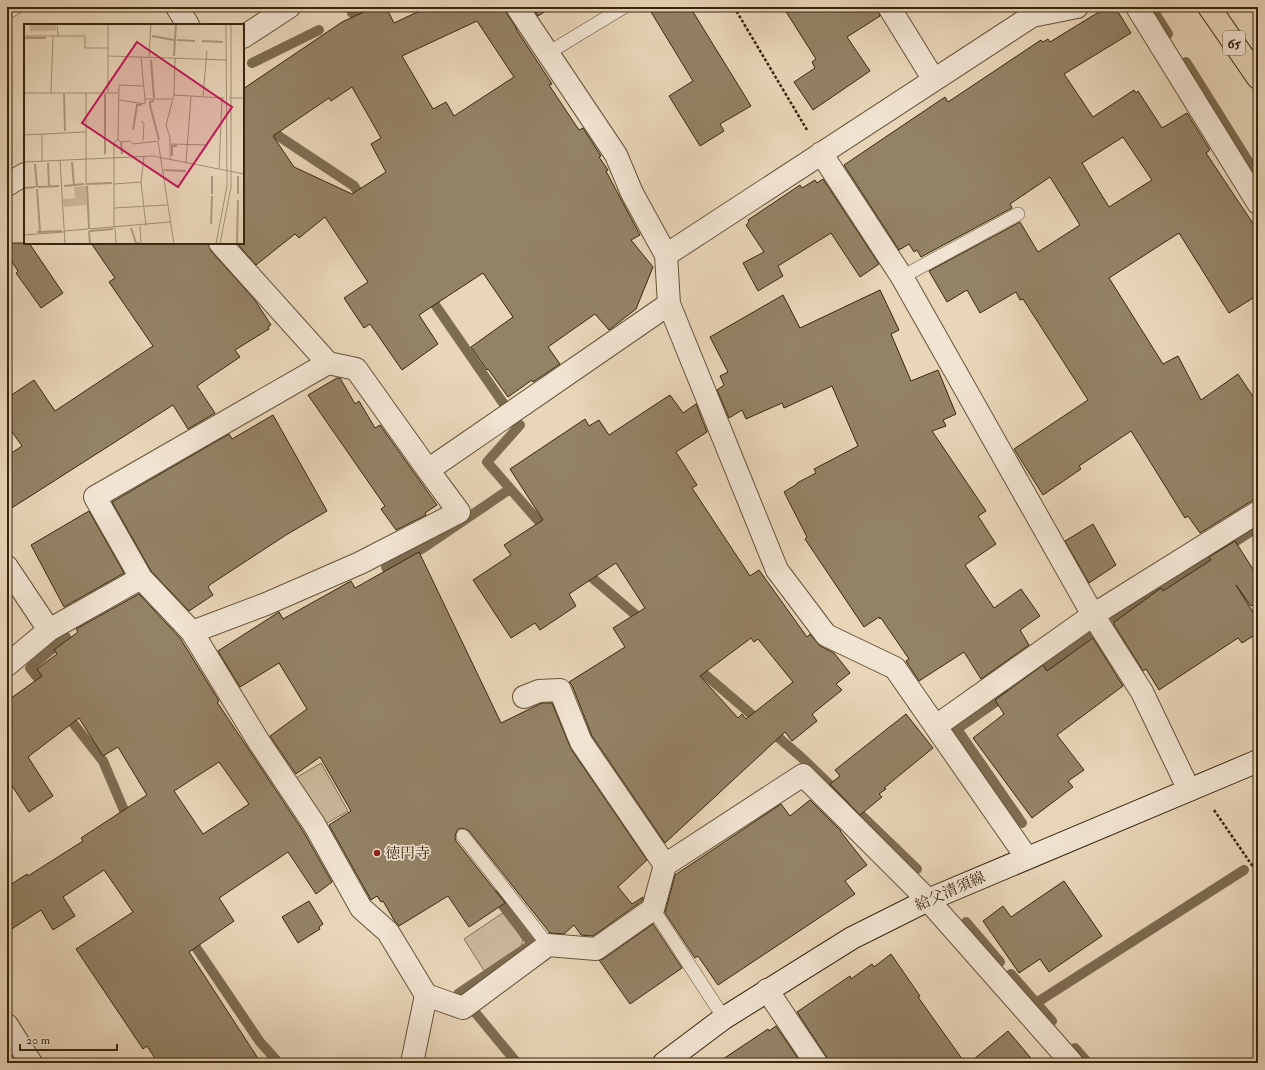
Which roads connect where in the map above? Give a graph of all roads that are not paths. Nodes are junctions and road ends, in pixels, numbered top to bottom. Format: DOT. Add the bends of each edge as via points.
graph roads {
  1 [pos="17,7"];
  2 [pos="177,7"];
  3 [pos="289,7"];
  4 [pos="517,7"];
  5 [pos="624,7"];
  6 [pos="889,7"];
  7 [pos="1077,7"];
  8 [pos="1137,7"];
  9 [pos="1209,7"];
  10 [pos="7,13"];
  11 [pos="187,24"];
  12 [pos="244,36"];
  13 [pos="548,53"];
  14 [pos="1258,78"];
  15 [pos="934,80"];
  16 [pos="821,153"];
  17 [pos="24,175"];
  18 [pos="7,185"];
  19 [pos="1258,203"];
  20 [pos="1018,214"];
  21 [pos="221,244"];
  22 [pos="666,255"];
  23 [pos="902,277"];
  24 [pos="669,304"];
  25 [pos="328,363"];
  26 [pos="428,470"];
  27 [pos="1258,512"];
  28 [pos="7,567"];
  29 [pos="141,578"];
  30 [pos="1093,615"];
  31 [pos="49,630"];
  32 [pos="192,632"];
  33 [pos="7,665"];
  34 [pos="524,697"];
  35 [pos="936,726"];
  36 [pos="1258,761"];
  37 [pos="1194,788"];
  38 [pos="463,836"];
  39 [pos="1027,858"];
  40 [pos="665,865"];
  41 [pos="928,900"];
  42 [pos="653,909"];
  43 [pos="548,945"];
  44 [pos="767,990"];
  45 [pos="426,995"];
  46 [pos="724,1018"];
  47 [pos="7,1025"];
  48 [pos="31,1063"];
  49 [pos="412,1063"];
  50 [pos="664,1063"];
  51 [pos="816,1063"];
  52 [pos="1072,1063"];
  1 -- 10 [label="lane"];
  2 -- 11 [label="street"];
  3 -- 12 [label="street"];
  4 -- 13 [label="street"];
  5 -- 13 [label="lane"];
  6 -- 15 [label="street"];
  7 -- 15 [label="street" via="1032,16"];
  8 -- 19 [label="street"];
  9 -- 14 [label="main road, 65"];
  13 -- 22 [label="street" via="616,155 632,193"];
  15 -- 16 [label="street"];
  16 -- 22 [label="street"];
  16 -- 23 [label="street"];
  17 -- 18 [label="street"];
  20 -- 23 [label="lane"];
  21 -- 25 [label="street"];
  22 -- 24 [label="street"];
  23 -- 30 [label="street"];
  24 -- 26 [label="street"];
  24 -- 35 [label="street" via="777,570 826,635 895,668"];
  25 -- 26 [label="street" via="356,369"];
  25 -- 29 [label="street" via="95,497"];
  26 -- 32 [label="street" via="459,512 360,563 266,604"];
  27 -- 30 [label="street"];
  28 -- 31 [label="street"];
  29 -- 31 [label="street"];
  29 -- 32 [label="street"];
  30 -- 35 [label="street"];
  30 -- 37 [label="street" via="1142,692"];
  31 -- 33 [label="street"];
  32 -- 45 [label="street" via="259,742 314,824 362,908 388,932"];
  34 -- 40 [label="street" via="539,691 560,690 581,742"];
  35 -- 39 [label="street"];
  36 -- 37 [label="street, 給父清須線"];
  37 -- 39 [label="street, 給父清須線"];
  38 -- 43 [label="lane"];
  39 -- 41 [label="street, 給父清須線"];
  40 -- 41 [label="street" via="803,775"];
  40 -- 42 [label="street"];
  41 -- 44 [label="street, 給父清須線" via="852,938"];
  41 -- 52 [label="street"];
  42 -- 43 [label="street" via="596,949"];
  42 -- 46 [label="lane"];
  43 -- 45 [label="street" via="463,1008"];
  44 -- 46 [label="street, 給父清須線"];
  44 -- 51 [label="street"];
  45 -- 49 [label="street"];
  46 -- 50 [label="street, 給父清須線"];
  47 -- 48 [label="street"];
}
